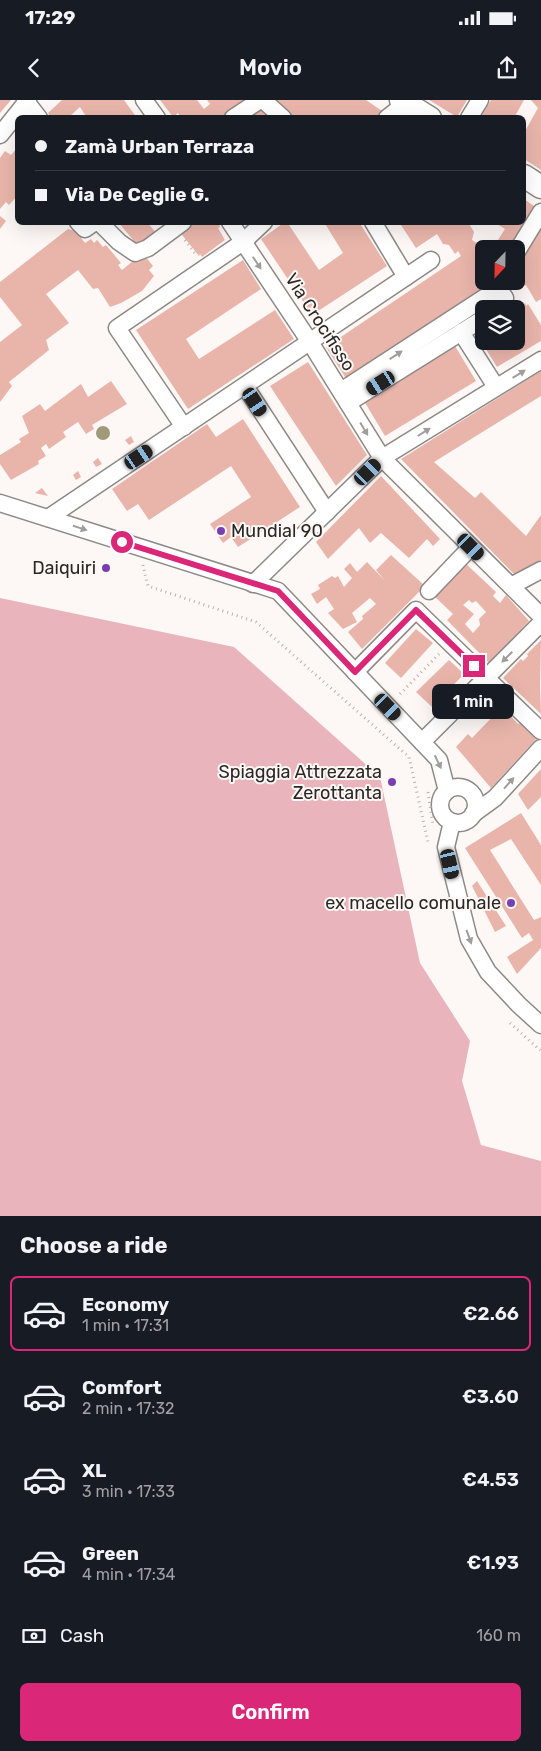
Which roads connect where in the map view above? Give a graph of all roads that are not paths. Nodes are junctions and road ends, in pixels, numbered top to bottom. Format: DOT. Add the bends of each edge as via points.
graph roads {
  1 [pos="144,100"];
  2 [pos="261,100"];
  3 [pos="480,100"];
  4 [pos="26,101"];
  5 [pos="404,101"];
  6 [pos="37,115"];
  7 [pos="155,115"];
  8 [pos="238,115"];
  9 [pos="279,115"];
  10 [pos="390,115"];
  11 [pos="425,115"];
  12 [pos="471,115"];
  13 [pos="0,134"];
  14 [pos="526,177"];
  15 [pos="541,187"];
  16 [pos="541,212"];
  17 [pos="81,225"];
  18 [pos="91,225"];
  19 [pos="102,225"];
  20 [pos="179,225"];
  21 [pos="232,225"];
  22 [pos="261,225"];
  23 [pos="375,225"];
  24 [pos="524,240"];
  25 [pos="243,242"];
  26 [pos="431,260"];
  27 [pos="406,277"];
  28 [pos="491,290"];
  29 [pos="475,323"];
  30 [pos="461,332"];
  31 [pos="310,342"];
  32 [pos="541,360"];
  33 [pos="245,386"];
  34 [pos="496,387"];
  35 [pos="345,397"];
  36 [pos="184,427"];
  37 [pos="382,458"];
  38 [pos="0,502"];
  39 [pos="327,512"];
  40 [pos="48,518"];
  41 [pos="471,547"];
  42 [pos="541,570"];
  43 [pos="253,584"];
  44 [pos="511,586"];
  45 [pos="429,591"];
  46 [pos="541,616"];
  47 [pos="541,622"];
  48 [pos="355,672"];
  49 [pos="486,678"];
  50 [pos="541,731"];
  51 [pos="422,742"];
  52 [pos="541,748"];
  53 [pos="447,791"];
  54 [pos="473,814"];
  55 [pos="452,822"];
  56 [pos="541,1025"];
  1 -- 7 [label="street"];
  2 -- 8 [label="street"];
  2 -- 9 [label="street"];
  3 -- 12 [label="street"];
  4 -- 6 [label="street"];
  4 -- 13 [label="street"];
  5 -- 10 [label="street"];
  5 -- 11 [label="main road"];
  14 -- 15 [label="main road"];
  16 -- 24 [label="street"];
  17 -- 18 [label="street" via="85,229"];
  19 -- 20 [label="street" via="135,254"];
  21 -- 25 [label="street, Via Crocifisso"];
  22 -- 25 [label="street"];
  23 -- 27 [label="street"];
  25 -- 31 [label="street, Via Crocifisso, one-way"];
  25 -- 36 [label="street" via="117,328"];
  26 -- 27 [label="street"];
  27 -- 31 [label="street"];
  35 -- 28 [label="street, one-way"];
  29 -- 30 [label="street"];
  30 -- 34 [label="street"];
  30 -- 35 [label="street"];
  31 -- 33 [label="street"];
  31 -- 35 [label="street, Via Crocifisso"];
  34 -- 32 [label="street, one-way"];
  33 -- 36 [label="street"];
  33 -- 39 [label="street"];
  37 -- 34 [label="street, one-way"];
  35 -- 37 [label="street, Via Crocifisso, one-way"];
  36 -- 40 [label="street"];
  37 -- 39 [label="street"];
  37 -- 41 [label="street, Via Crocifisso"];
  38 -- 40 [label="street"];
  39 -- 43 [label="street"];
  40 -- 43 [label="street, one-way"];
  41 -- 44 [label="street, Via Crocifisso"];
  41 -- 45 [label="street"];
  42 -- 44 [label="street"];
  43 -- 48 [label="street" via="278,591"];
  44 -- 46 [label="street, Via Crocifisso"];
  47 -- 49 [label="street, one-way"];
  48 -- 49 [label="street" via="416,610"];
  48 -- 51 [label="street"];
  49 -- 50 [label="street"];
  49 -- 51 [label="street"];
  51 -- 53 [label="street, one-way" via="439,760"];
  54 -- 52 [label="street, one-way" via="496,798"];
  53 -- 54 [label="street" via="458,787 469,791 475,802"];
  53 -- 55 [label="street" via="440,805 443,816"];
  54 -- 55 [label="street" via="463,822"];
  55 -- 56 [label="street, one-way" via="446,847 469,939 488,972"];
}
